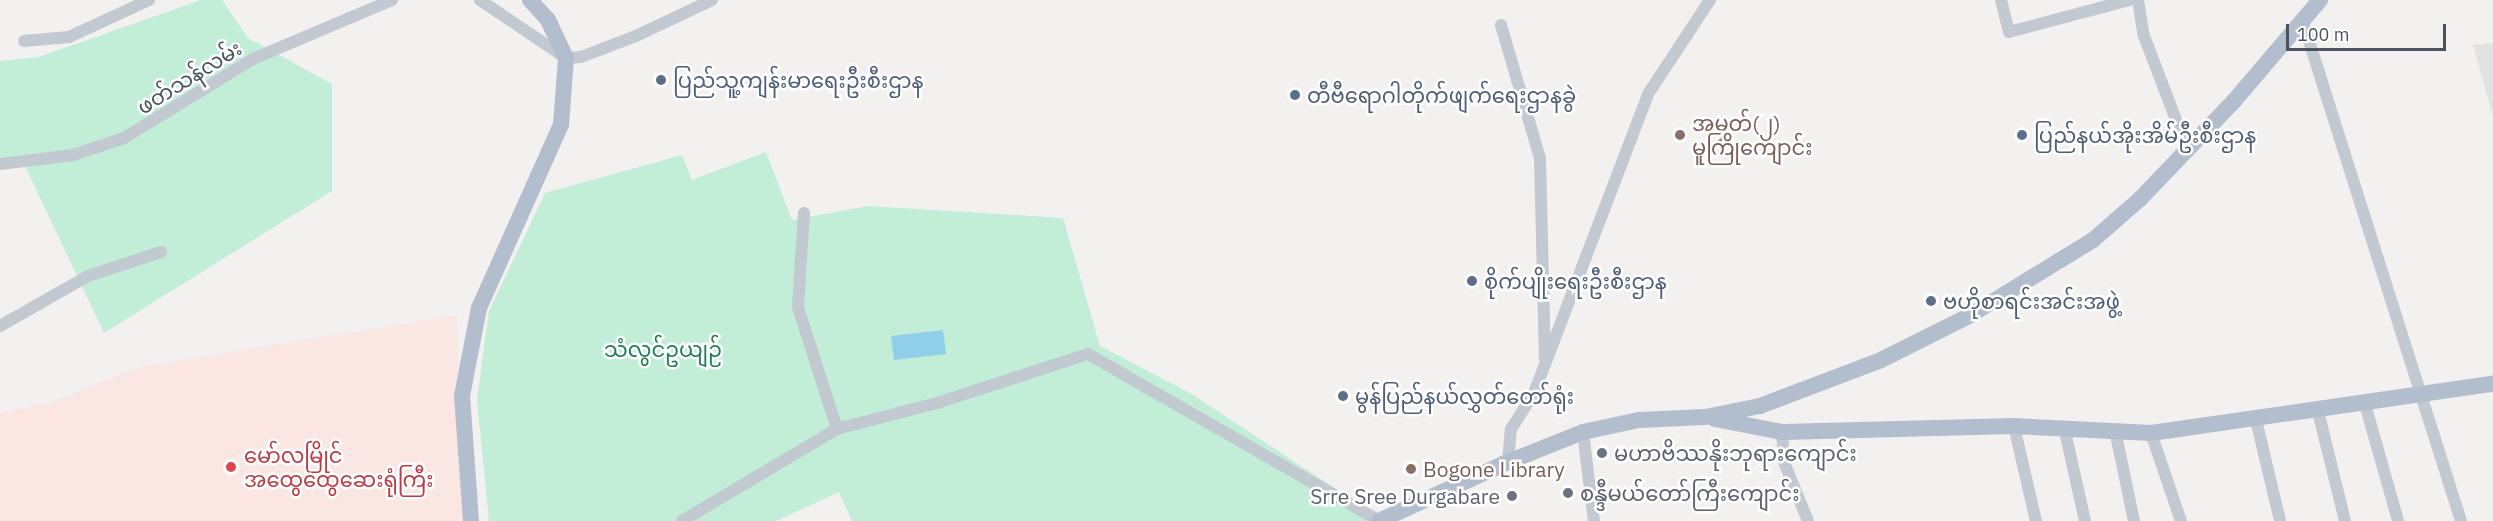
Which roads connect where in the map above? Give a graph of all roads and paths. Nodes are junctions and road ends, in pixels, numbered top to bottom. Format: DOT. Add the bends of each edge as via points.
graph roads {
  1 [pos="149,0"];
  2 [pos="392,0"];
  3 [pos="480,0"];
  4 [pos="530,0"];
  5 [pos="712,0"];
  6 [pos="1710,0"];
  7 [pos="2001,0"];
  8 [pos="2129,0"];
  9 [pos="2138,0"];
  10 [pos="2320,0"];
  11 [pos="2303,22"];
  12 [pos="1501,25"];
  13 [pos="24,41"];
  14 [pos="566,58"];
  15 [pos="2188,151"];
  16 [pos="0,164"];
  17 [pos="804,213"];
  18 [pos="161,252"];
  19 [pos="0,326"];
  20 [pos="1545,362"];
  21 [pos="2493,384"];
  22 [pos="2424,395"];
  23 [pos="2366,404"];
  24 [pos="2318,411"];
  25 [pos="1705,417"];
  26 [pos="2256,420"];
  27 [pos="2014,426"];
  28 [pos="2064,427"];
  29 [pos="837,429"];
  30 [pos="2115,430"];
  31 [pos="1583,432"];
  32 [pos="1782,432"];
  33 [pos="2151,433"];
  34 [pos="1508,462"];
  35 [pos="471,521"];
  36 [pos="682,521"];
  37 [pos="1379,521"];
  38 [pos="1594,521"];
  39 [pos="1808,521"];
  40 [pos="2036,521"];
  41 [pos="2085,521"];
  42 [pos="2134,521"];
  43 [pos="2181,521"];
  44 [pos="2280,521"];
  45 [pos="2345,521"];
  46 [pos="2398,521"];
  47 [pos="2461,521"];
  1 -- 13 [label="street" via="69,37"];
  2 -- 16 [label="street, ဖတ်သန်လမ်း" via="253,59 124,138 73,155"];
  3 -- 14 [label="street"];
  4 -- 14 [label="main road" via="548,20"];
  5 -- 14 [label="street" via="636,36 581,57"];
  6 -- 20 [label="street" via="1648,94"];
  7 -- 8 [label="street" via="2009,32"];
  9 -- 15 [label="street" via="2144,36"];
  10 -- 11 [label="main road"];
  11 -- 15 [label="main road"];
  11 -- 22 [label="street"];
  12 -- 20 [label="street" via="1540,158"];
  14 -- 35 [label="main road" via="561,125 477,319 462,396"];
  15 -- 25 [label="main road" via="2093,240 1969,316 1871,364 1760,406"];
  17 -- 29 [label="street" via="798,307"];
  18 -- 19 [label="street" via="88,276"];
  20 -- 34 [label="street" via="1534,393 1511,429"];
  21 -- 22 [label="main road"];
  22 -- 23 [label="main road"];
  22 -- 47 [label="street"];
  23 -- 24 [label="main road"];
  23 -- 46 [label="street"];
  24 -- 26 [label="main road"];
  24 -- 45 [label="street"];
  25 -- 31 [label="main road" via="1639,420"];
  25 -- 32 [label="main road"];
  26 -- 33 [label="main road"];
  26 -- 44 [label="street"];
  27 -- 28 [label="main road"];
  27 -- 32 [label="main road"];
  27 -- 40 [label="street"];
  28 -- 30 [label="main road"];
  28 -- 41 [label="street"];
  29 -- 36 [label="street"];
  29 -- 37 [label="street" via="937,403 1088,354"];
  30 -- 33 [label="main road"];
  30 -- 42 [label="street"];
  31 -- 34 [label="main road"];
  31 -- 38 [label="street"];
  32 -- 39 [label="street" via="1784,462"];
  33 -- 43 [label="street"];
  34 -- 37 [label="main road"];
}
